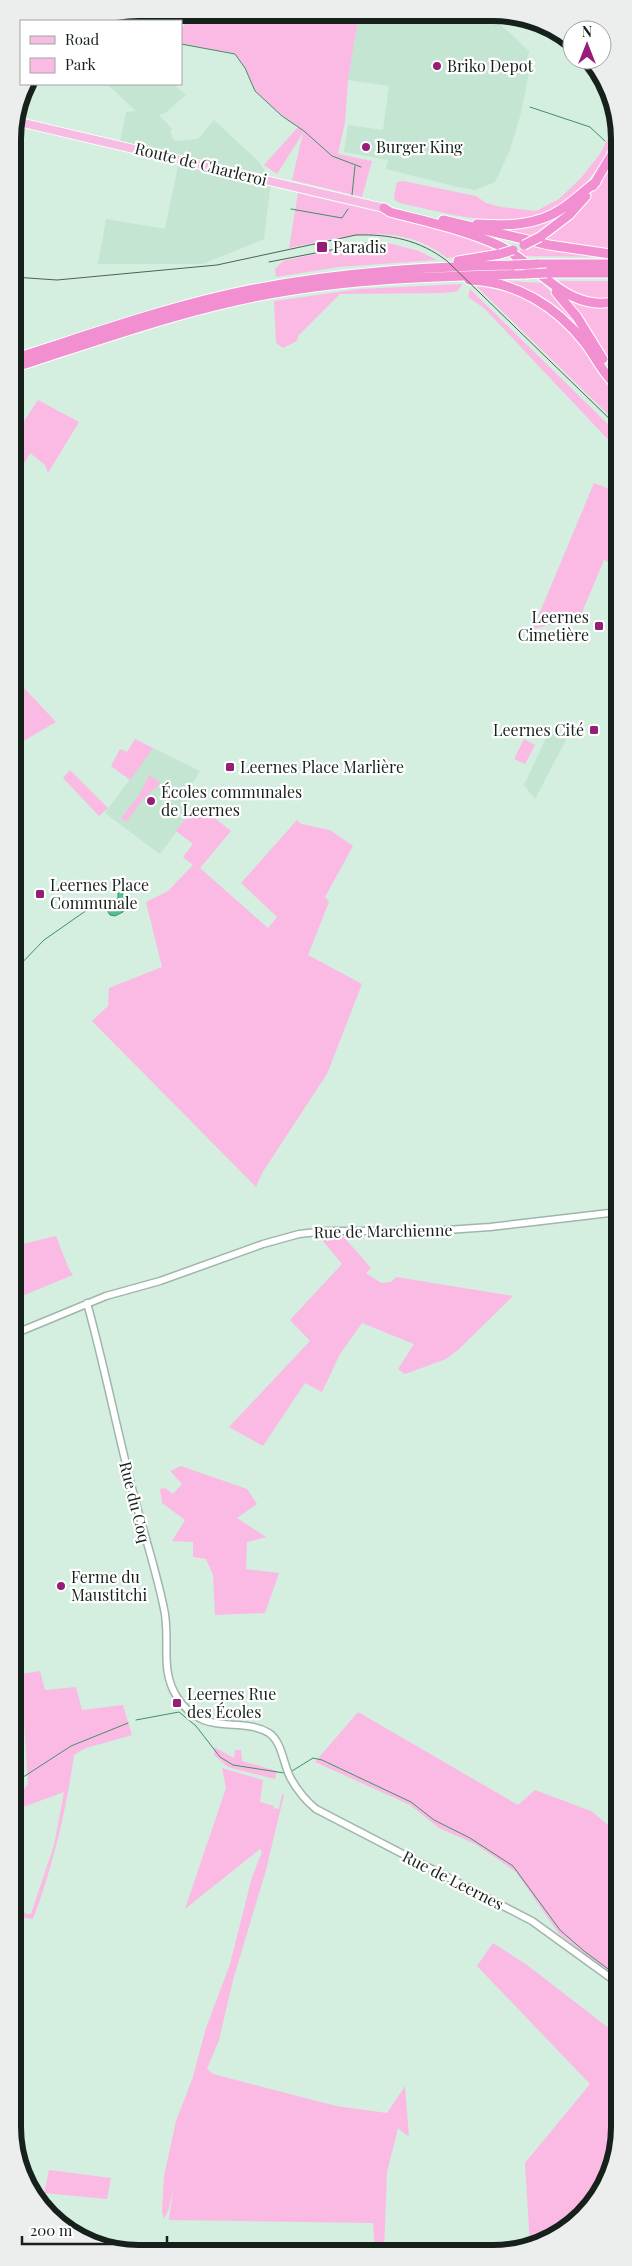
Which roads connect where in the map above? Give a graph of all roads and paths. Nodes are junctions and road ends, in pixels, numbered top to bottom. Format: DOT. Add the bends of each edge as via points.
graph roads {
  1 [pos="22,122"];
  2 [pos="611,156"];
  3 [pos="596,182"];
  4 [pos="384,208"];
  5 [pos="454,222"];
  6 [pos="611,254"];
  7 [pos="611,264"];
  8 [pos="434,267"];
  9 [pos="611,273"];
  10 [pos="444,276"];
  11 [pos="546,276"];
  12 [pos="611,302"];
  13 [pos="22,357"];
  14 [pos="22,365"];
  15 [pos="611,372"];
  16 [pos="611,378"];
  17 [pos="610,1213"];
  18 [pos="87,1303"];
  19 [pos="21,1331"];
  20 [pos="202,1719"];
  21 [pos="610,1977"];
  1 -- 4 [label="main road, Route de Charleroi"];
  2 -- 3 [label="highway"];
  3 -- 5 [label="highway" via="562,210 540,220 510,225"];
  3 -- 8 [label="highway, bridge" via="569,215 540,237 500,254"];
  4 -- 5 [label="highway" via="392,207"];
  4 -- 11 [label="highway" via="500,246"];
  5 -- 6 [label="highway" via="549,245"];
  7 -- 8 [label="highway, bridge"];
  8 -- 13 [label="highway" via="318,278 221,296"];
  9 -- 11 [label="highway"];
  10 -- 11 [label="highway, bridge"];
  10 -- 14 [label="highway" via="321,286 239,300 165,319"];
  10 -- 16 [label="highway" via="503,286 532,296 570,326"];
  11 -- 12 [label="highway" via="567,295 579,300"];
  11 -- 15 [label="highway"];
  17 -- 18 [label="street, Rue de Marchienne" via="432,1231 309,1232"];
  18 -- 19 [label="street, Rue de Marchienne"];
  18 -- 20 [label="street, Rue du Coq" via="165,1611 166,1669 177,1697"];
  20 -- 21 [label="street, Rue de Leernes" via="218,1726 250,1727 268,1733 277,1743 304,1799 316,1809 532,1920"];
}
